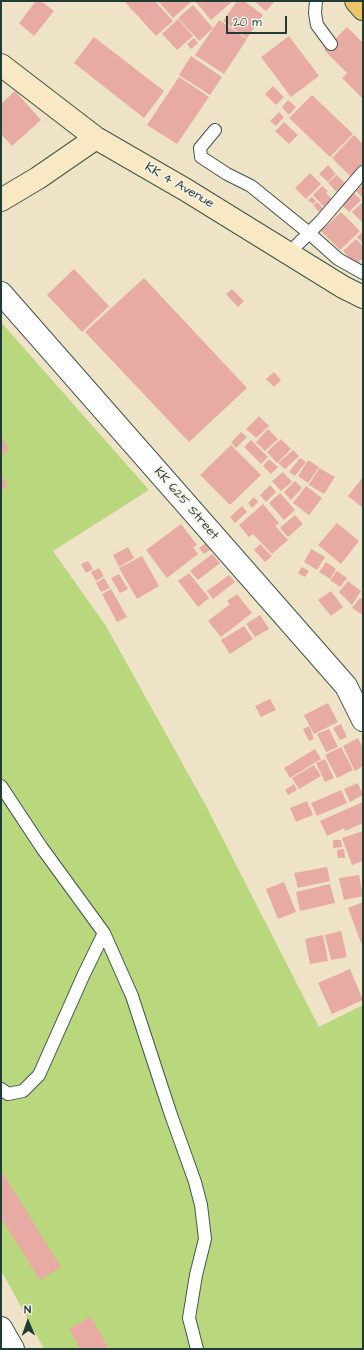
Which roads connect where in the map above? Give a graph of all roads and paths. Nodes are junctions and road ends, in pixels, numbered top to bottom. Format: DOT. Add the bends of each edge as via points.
graph roads {
  1 [pos="316,1"];
  2 [pos="356,1"];
  3 [pos="363,9"];
  4 [pos="331,44"];
  5 [pos="1,65"];
  6 [pos="215,130"];
  7 [pos="96,138"];
  8 [pos="363,172"];
  9 [pos="1,200"];
  10 [pos="309,233"];
  11 [pos="289,253"];
  12 [pos="363,273"];
  13 [pos="1,293"];
  14 [pos="363,298"];
  15 [pos="354,688"];
  16 [pos="363,720"];
  17 [pos="1,786"];
  18 [pos="104,933"];
  19 [pos="1,1089"];
  20 [pos="1,1328"];
  21 [pos="13,1349"];
  22 [pos="197,1349"];
  1 -- 4 [label="lane" via="317,25"];
  2 -- 3 [label="highway"];
  5 -- 7 [label="main road, KK 4 Avenue"];
  6 -- 10 [label="lane" via="200,148 201,157 251,186"];
  7 -- 9 [label="main road"];
  7 -- 11 [label="main road, KK 4 Avenue"];
  8 -- 10 [label="lane"];
  10 -- 11 [label="lane"];
  10 -- 12 [label="lane" via="338,259"];
  11 -- 14 [label="main road, KK 4 Avenue"];
  13 -- 15 [label="street, KK 625 Street"];
  15 -- 16 [label="street, KK 625 Street"];
  17 -- 18 [label="lane" via="42,848"];
  18 -- 19 [label="lane" via="39,1075 23,1091 8,1094"];
  18 -- 22 [label="lane" via="132,996 201,1205 204,1239 189,1318"];
  20 -- 21 [label="street"];
}
